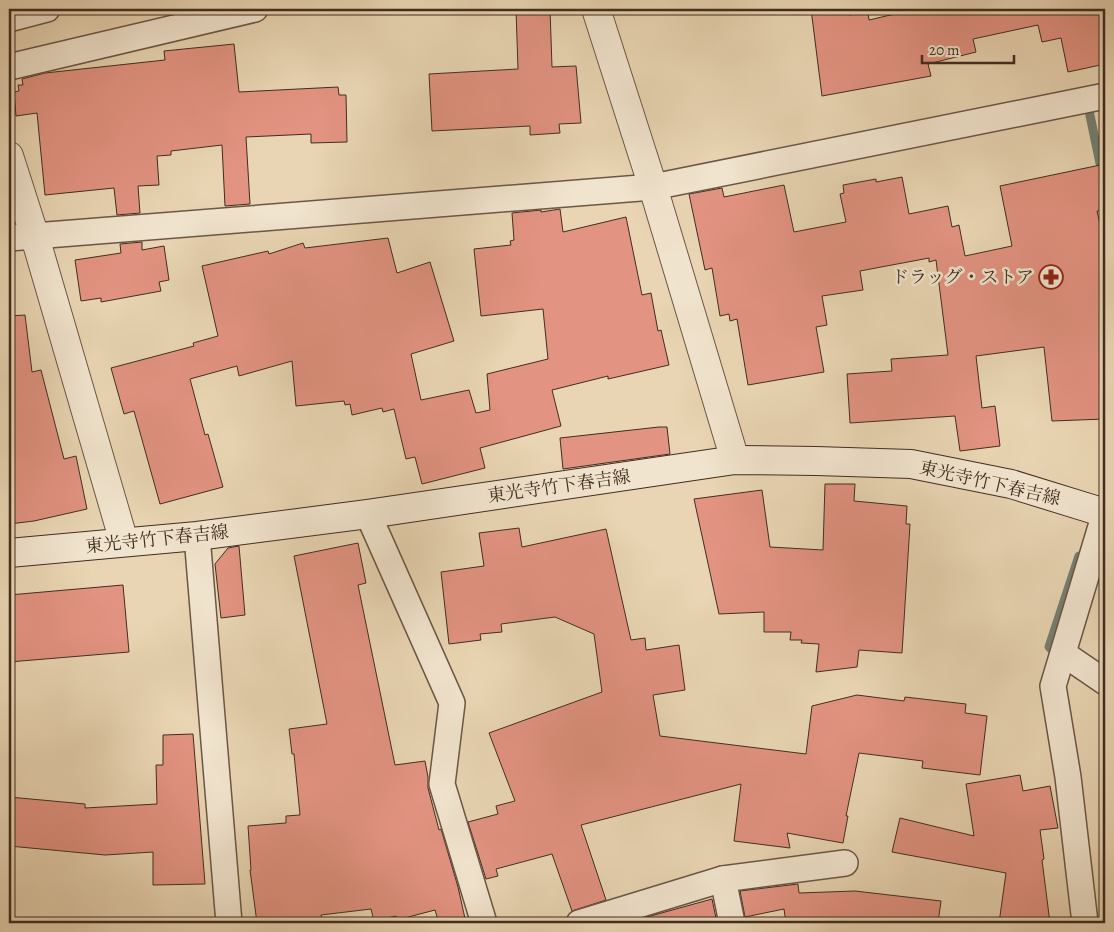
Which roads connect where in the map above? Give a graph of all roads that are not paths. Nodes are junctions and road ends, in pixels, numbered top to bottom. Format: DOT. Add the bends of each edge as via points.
graph roads {
  1 [pos="47,9"];
  2 [pos="255,9"];
  3 [pos="596,9"];
  4 [pos="9,19"];
  5 [pos="9,67"];
  6 [pos="1105,96"];
  7 [pos="9,156"];
  8 [pos="653,187"];
  9 [pos="22,237"];
  10 [pos="735,460"];
  11 [pos="1105,513"];
  12 [pos="368,514"];
  13 [pos="197,536"];
  14 [pos="124,542"];
  15 [pos="9,553"];
  16 [pos="1064,654"];
  17 [pos="1105,682"];
  18 [pos="844,863"];
  19 [pos="723,879"];
  20 [pos="229,923"];
  21 [pos="484,923"];
  22 [pos="579,923"];
  23 [pos="732,923"];
  24 [pos="1085,923"];
  1 -- 4 [label="street"];
  2 -- 5 [label="street"];
  3 -- 8 [label="main road"];
  6 -- 8 [label="street"];
  7 -- 9 [label="main road"];
  8 -- 9 [label="street"];
  8 -- 10 [label="main road"];
  9 -- 14 [label="main road"];
  10 -- 11 [label="main road, 東光寺竹下春吉線" via="911,464 1012,484"];
  10 -- 12 [label="main road, 東光寺竹下春吉線"];
  11 -- 16 [label="street"];
  12 -- 13 [label="main road, 東光寺竹下春吉線"];
  12 -- 21 [label="street" via="452,703 442,784"];
  13 -- 14 [label="main road, 東光寺竹下春吉線"];
  13 -- 20 [label="street"];
  14 -- 15 [label="main road, 東光寺竹下春吉線"];
  16 -- 17 [label="street"];
  16 -- 24 [label="street" via="1053,686 1068,777"];
  18 -- 19 [label="street"];
  19 -- 22 [label="street"];
  19 -- 23 [label="street"];
}
